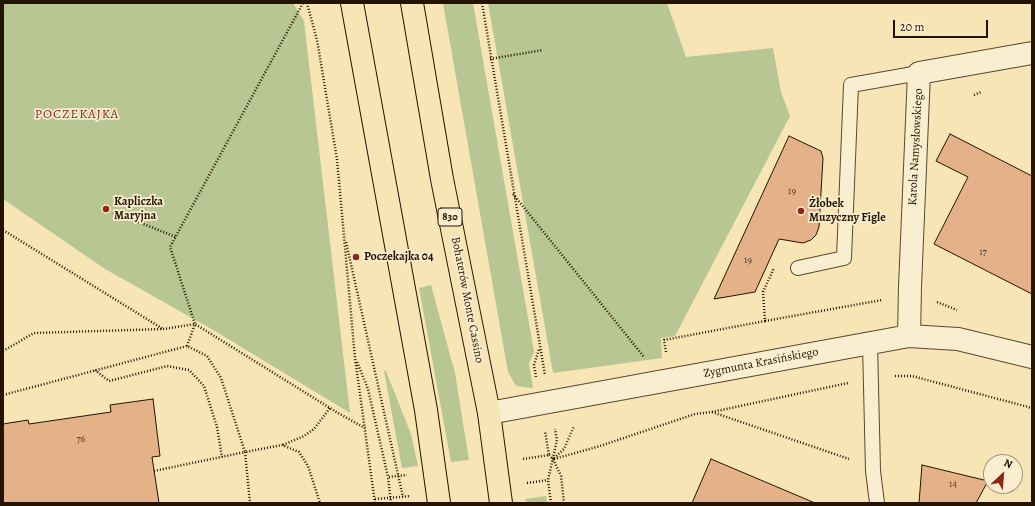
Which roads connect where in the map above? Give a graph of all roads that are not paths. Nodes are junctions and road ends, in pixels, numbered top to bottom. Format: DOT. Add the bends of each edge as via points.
graph roads {
  1 [pos="343,3"];
  2 [pos="352,3"];
  3 [pos="416,9"];
  4 [pos="356,24"];
  5 [pos="1032,53"];
  6 [pos="920,73"];
  7 [pos="798,268"];
  8 [pos="909,336"];
  9 [pos="870,343"];
  10 [pos="1032,357"];
  11 [pos="489,413"];
  12 [pos="439,503"];
  13 [pos="501,503"];
  14 [pos="877,503"];
  1 -- 4 [label="main road"];
  2 -- 4 [label="main road"];
  3 -- 11 [label="main road, Bohaterów Monte Cassino / 830" via="442,179"];
  4 -- 12 [label="main road" via="426,410"];
  5 -- 6 [label="street, Karola Namysłowskiego"];
  6 -- 7 [label="lane" via="851,85 844,258"];
  6 -- 8 [label="street, Karola Namysłowskiego"];
  8 -- 9 [label="street, Zygmunta Krasińskiego"];
  8 -- 10 [label="street, Zygmunta Krasińskiego" via="958,338"];
  9 -- 11 [label="street, Zygmunta Krasińskiego"];
  9 -- 14 [label="lane" via="872,467"];
  11 -- 13 [label="main road, Bohaterów Monte Cassino / 830"];
}
